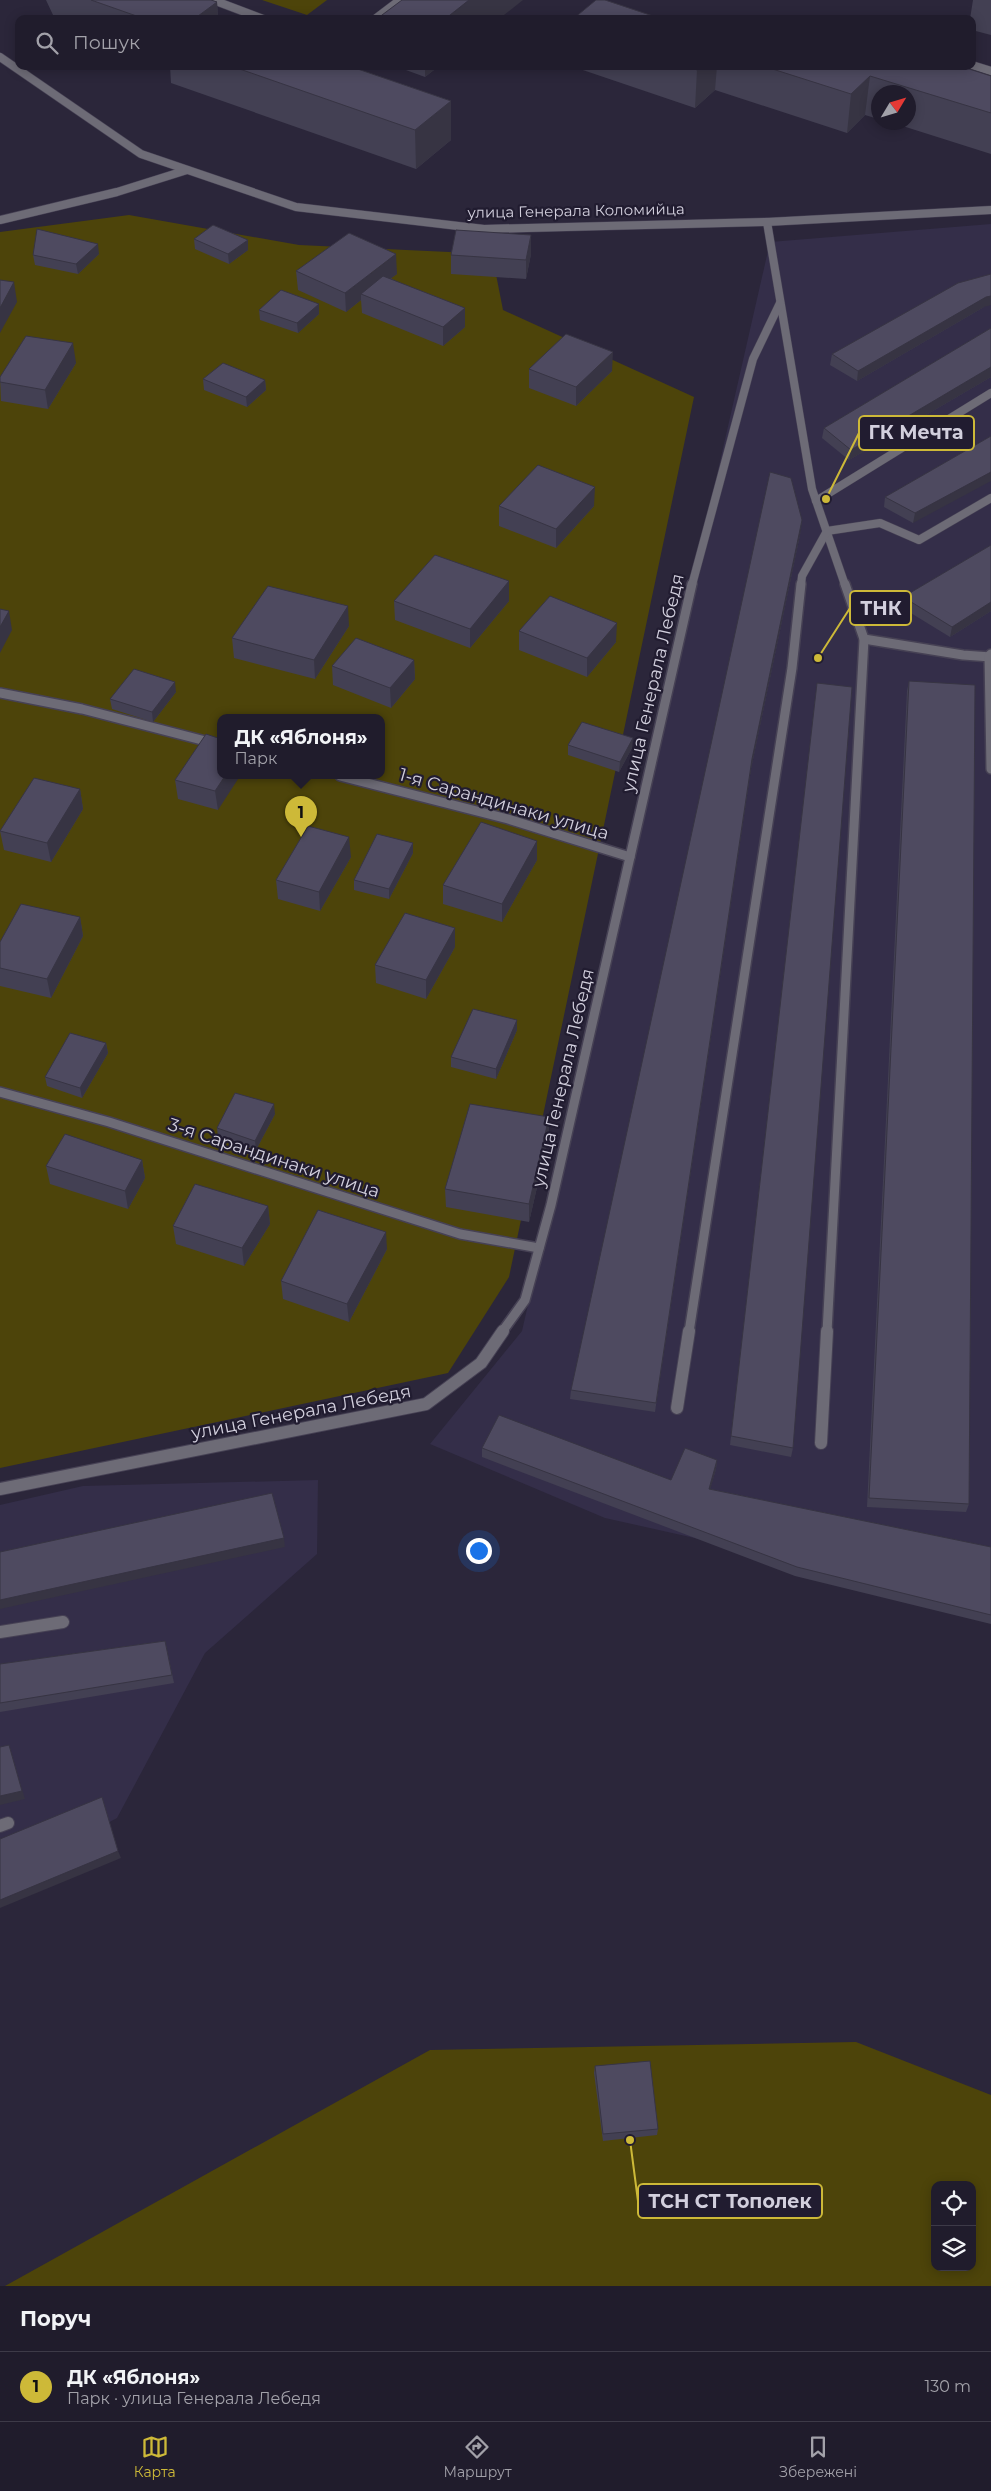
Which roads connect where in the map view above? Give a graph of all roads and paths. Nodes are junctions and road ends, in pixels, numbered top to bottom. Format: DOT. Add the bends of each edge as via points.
graph roads {
  1 [pos="213,0"];
  2 [pos="400,0"];
  3 [pos="252,15"];
  4 [pos="380,15"];
  5 [pos="0,57"];
  6 [pos="976,66"];
  7 [pos="15,67"];
  8 [pos="19,70"];
  9 [pos="991,71"];
  10 [pos="188,170"];
  11 [pos="991,210"];
  12 [pos="0,220"];
  13 [pos="767,222"];
  14 [pos="780,303"];
  15 [pos="991,393"];
  16 [pos="991,498"];
  17 [pos="816,501"];
  18 [pos="827,531"];
  19 [pos="864,638"];
  20 [pos="990,656"];
  21 [pos="0,693"];
  22 [pos="217,744"];
  23 [pos="991,769"];
  24 [pos="352,779"];
  25 [pos="630,857"];
  26 [pos="0,1092"];
  27 [pos="539,1248"];
  28 [pos="677,1408"];
  29 [pos="821,1443"];
  30 [pos="0,1489"];
  31 [pos="63,1622"];
  32 [pos="0,1632"];
  1 -- 3 [label="street"];
  2 -- 4 [label="street"];
  5 -- 7 [label="street, улица Генерала Коломийца"];
  6 -- 9 [label="street"];
  8 -- 10 [label="street, улица Генерала Коломийца" via="141,154"];
  10 -- 12 [label="street" via="117,192"];
  10 -- 13 [label="street, улица Генерала Коломийца" via="296,206 484,229"];
  11 -- 13 [label="street, улица Генерала Коломийца"];
  13 -- 14 [label="street"];
  14 -- 17 [label="street"];
  14 -- 25 [label="street, улица Генерала Лебедя" via="753,359 690,591"];
  15 -- 17 [label="street"];
  16 -- 18 [label="street" via="919,540 880,524"];
  17 -- 18 [label="street"];
  18 -- 19 [label="street"];
  18 -- 28 [label="street" via="802,576 792,668"];
  19 -- 20 [label="street" via="964,655"];
  19 -- 29 [label="street"];
  20 -- 23 [label="street"];
  21 -- 22 [label="street" via="82,709"];
  24 -- 25 [label="street, 1-я Сарандинаки улица" via="508,819"];
  25 -- 27 [label="street, улица Генерала Лебедя"];
  26 -- 27 [label="street, 3-я Сарандинаки улица" via="109,1122 460,1234"];
  27 -- 30 [label="street, улица Генерала Лебедя" via="525,1300 481,1363 426,1404"];
  31 -- 32 [label="street"];
}
